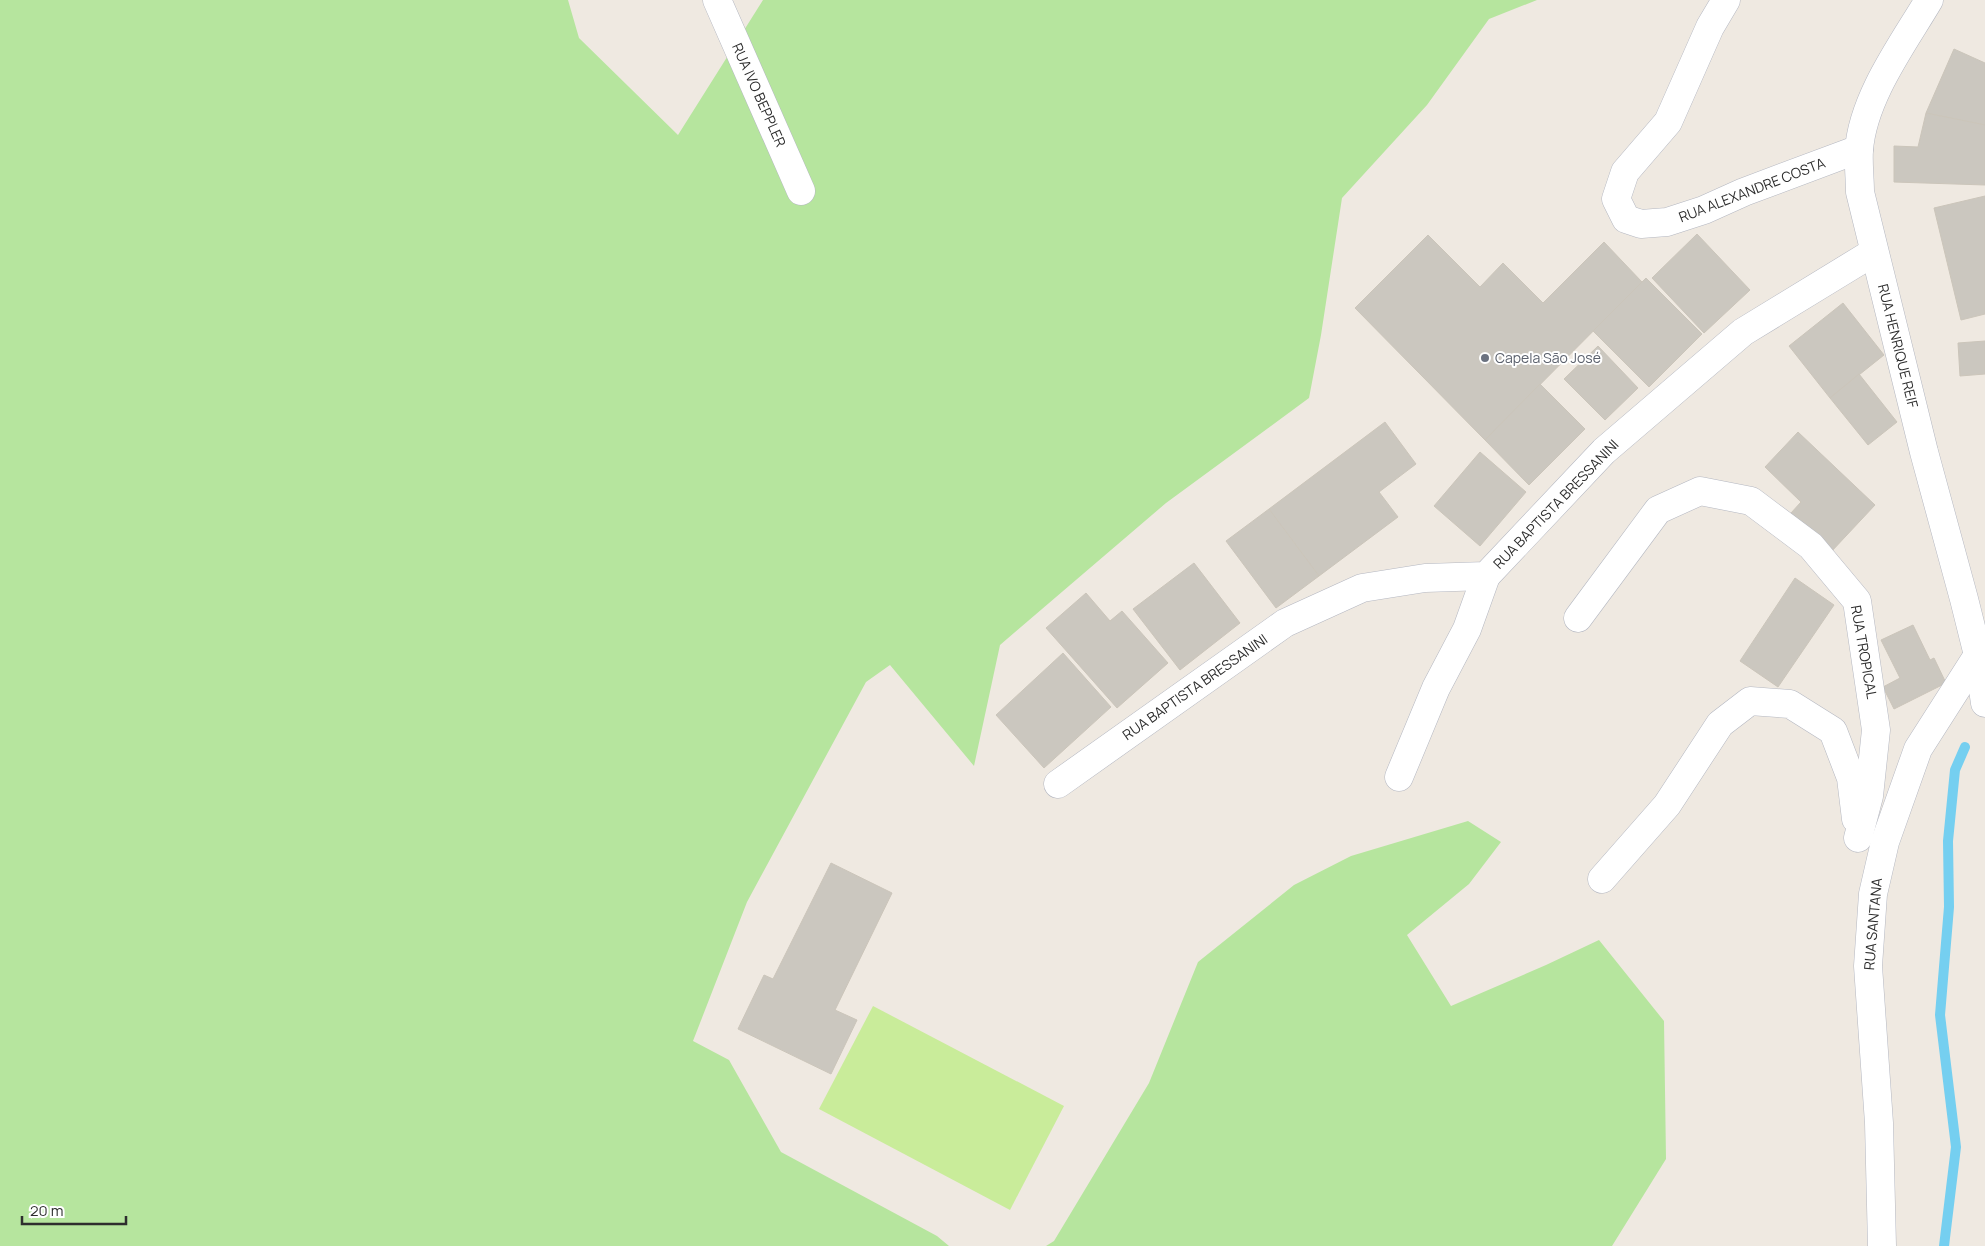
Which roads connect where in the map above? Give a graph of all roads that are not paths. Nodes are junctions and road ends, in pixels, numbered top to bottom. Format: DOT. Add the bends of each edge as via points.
graph roads {
  1 [pos="717,0"];
  2 [pos="1726,0"];
  3 [pos="1929,0"];
  4 [pos="1859,149"];
  5 [pos="801,191"];
  6 [pos="1874,252"];
  7 [pos="1486,576"];
  8 [pos="1578,618"];
  9 [pos="1978,655"];
  10 [pos="1985,703"];
  11 [pos="1400,777"];
  12 [pos="1058,784"];
  13 [pos="1858,838"];
  14 [pos="1602,879"];
  15 [pos="1873,894"];
  16 [pos="1882,1246"];
  1 -- 5 [label="street, RUA IVO BEPPLER"];
  2 -- 4 [label="street, RUA ALEXANDRE COSTA" via="1710,27 1668,122 1625,172 1616,199 1626,219 1641,224 1667,222"];
  3 -- 4 [label="street, RUA HENRIQUE REIF" via="1880,82 1865,119"];
  4 -- 6 [label="street, RUA HENRIQUE REIF" via="1860,192"];
  6 -- 7 [label="street, RUA BAPTISTA BRESSANINI" via="1743,332 1604,451"];
  6 -- 9 [label="street, RUA HENRIQUE REIF"];
  7 -- 11 [label="street" via="1467,629 1436,688"];
  7 -- 12 [label="street, RUA BAPTISTA BRESSANINI" via="1425,578 1362,588 1284,623"];
  8 -- 13 [label="street, RUA TROPICAL" via="1658,510 1700,491 1751,501 1810,546 1857,602 1876,730 1869,796"];
  9 -- 10 [label="street, RUA HENRIQUE REIF"];
  9 -- 15 [label="street, RUA SANTANA" via="1918,749 1885,842"];
  13 -- 14 [label="street" via="1851,778 1833,731 1790,704 1750,701 1720,724 1667,804"];
  13 -- 15 [label="street"];
  15 -- 16 [label="street, RUA SANTANA" via="1868,966 1879,1123"];
}
